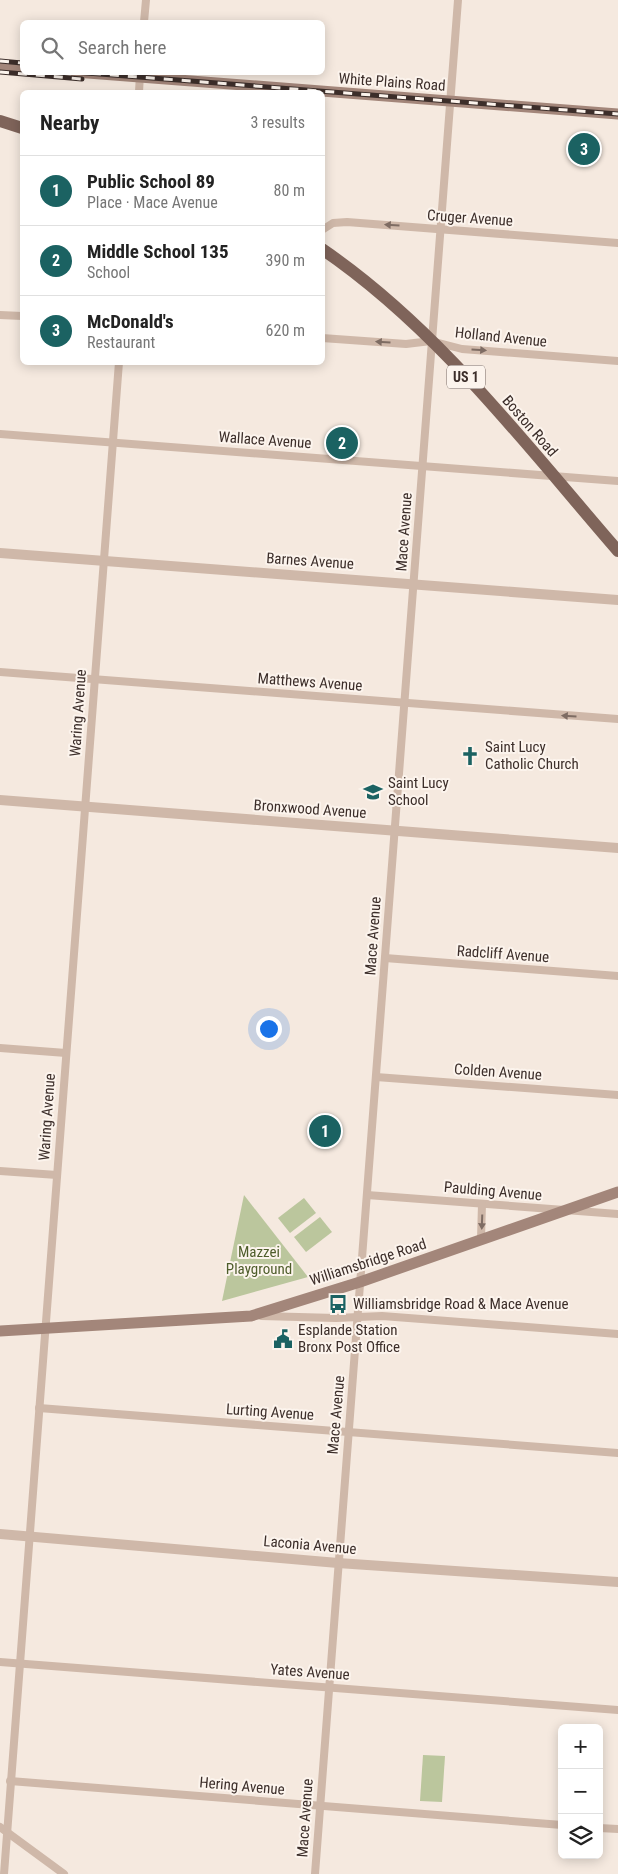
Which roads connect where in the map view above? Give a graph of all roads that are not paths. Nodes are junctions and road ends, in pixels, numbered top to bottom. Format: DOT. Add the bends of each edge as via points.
graph roads {
  1 [pos="146,0"];
  2 [pos="458,0"];
  3 [pos="144,20"];
  4 [pos="0,67"];
  5 [pos="20,68"];
  6 [pos="140,75"];
  7 [pos="139,90"];
  8 [pos="312,90"];
  9 [pos="325,91"];
  10 [pos="450,102"];
  11 [pos="618,114"];
  12 [pos="0,120"];
  13 [pos="20,127"];
  14 [pos="325,228"];
  15 [pos="441,229"];
  16 [pos="618,243"];
  17 [pos="325,251"];
  18 [pos="0,315"];
  19 [pos="20,316"];
  20 [pos="325,338"];
  21 [pos="432,341"];
  22 [pos="618,361"];
  23 [pos="119,365"];
  24 [pos="0,434"];
  25 [pos="113,442"];
  26 [pos="423,466"];
  27 [pos="552,476"];
  28 [pos="618,481"];
  29 [pos="618,551"];
  30 [pos="0,553"];
  31 [pos="104,561"];
  32 [pos="414,584"];
  33 [pos="618,600"];
  34 [pos="0,672"];
  35 [pos="95,679"];
  36 [pos="404,703"];
  37 [pos="618,719"];
  38 [pos="0,800"];
  39 [pos="85,806"];
  40 [pos="395,830"];
  41 [pos="618,848"];
  42 [pos="385,958"];
  43 [pos="618,976"];
  44 [pos="0,1048"];
  45 [pos="66,1053"];
  46 [pos="376,1077"];
  47 [pos="618,1095"];
  48 [pos="0,1171"];
  49 [pos="56,1176"];
  50 [pos="618,1192"];
  51 [pos="367,1195"];
  52 [pos="482,1204"];
  53 [pos="566,1210"];
  54 [pos="618,1214"];
  55 [pos="481,1240"];
  56 [pos="360,1282"];
  57 [pos="251,1316"];
  58 [pos="358,1317"];
  59 [pos="45,1328"];
  60 [pos="0,1331"];
  61 [pos="618,1334"];
  62 [pos="39,1408"];
  63 [pos="348,1432"];
  64 [pos="618,1453"];
  65 [pos="0,1534"];
  66 [pos="29,1536"];
  67 [pos="338,1563"];
  68 [pos="618,1582"];
  69 [pos="0,1662"];
  70 [pos="19,1664"];
  71 [pos="329,1687"];
  72 [pos="618,1710"];
  73 [pos="10,1781"];
  74 [pos="320,1806"];
  75 [pos="558,1825"];
  76 [pos="603,1828"];
  77 [pos="618,1829"];
  78 [pos="3,1830"];
  79 [pos="4,1874"];
  80 [pos="64,1874"];
  81 [pos="315,1874"];
  1 -- 3 [label="street"];
  2 -- 10 [label="street, Mace Avenue"];
  4 -- 5 [label="main road"];
  6 -- 7 [label="street"];
  6 -- 8 [label="main road, White Plains Road"];
  9 -- 10 [label="main road, White Plains Road"];
  10 -- 11 [label="main road, White Plains Road"];
  10 -- 15 [label="street, Mace Avenue"];
  12 -- 13 [label="main road"];
  15 -- 14 [label="street, Cruger Avenue, one-way" via="343,222"];
  15 -- 16 [label="street, Cruger Avenue"];
  15 -- 21 [label="street, Mace Avenue"];
  17 -- 21 [label="main road, Boston Road / US 1" via="400,309"];
  18 -- 19 [label="street"];
  21 -- 20 [label="street, Holland Avenue, one-way" via="406,344"];
  21 -- 22 [label="street, Holland Avenue, one-way" via="462,349"];
  21 -- 26 [label="street, Mace Avenue"];
  21 -- 27 [label="main road, Boston Road / US 1"];
  23 -- 25 [label="street, Waring Avenue"];
  24 -- 25 [label="street, Wallace Avenue"];
  25 -- 26 [label="street, Wallace Avenue"];
  25 -- 31 [label="street, Waring Avenue"];
  26 -- 27 [label="street, Wallace Avenue"];
  26 -- 32 [label="street, Mace Avenue"];
  27 -- 28 [label="street, Wallace Avenue"];
  27 -- 29 [label="main road, Boston Road / US 1"];
  30 -- 31 [label="street, Barnes Avenue"];
  31 -- 32 [label="street, Barnes Avenue"];
  31 -- 35 [label="street, Waring Avenue"];
  32 -- 33 [label="street, Barnes Avenue"];
  32 -- 36 [label="street, Mace Avenue"];
  34 -- 35 [label="street, Matthews Avenue"];
  35 -- 36 [label="street, Matthews Avenue"];
  35 -- 39 [label="street, Waring Avenue"];
  37 -- 36 [label="street, Matthews Avenue, one-way"];
  36 -- 40 [label="street, Mace Avenue"];
  38 -- 39 [label="street, Bronxwood Avenue"];
  39 -- 40 [label="street, Bronxwood Avenue"];
  39 -- 45 [label="street, Waring Avenue"];
  40 -- 41 [label="street, Bronxwood Avenue"];
  40 -- 42 [label="street, Mace Avenue"];
  42 -- 43 [label="street, Radcliff Avenue"];
  42 -- 46 [label="street, Mace Avenue"];
  44 -- 45 [label="street"];
  45 -- 49 [label="street, Waring Avenue"];
  46 -- 47 [label="street, Colden Avenue"];
  46 -- 51 [label="street, Mace Avenue"];
  48 -- 49 [label="street"];
  49 -- 59 [label="street, Waring Avenue"];
  50 -- 53 [label="main road, Williamsbridge Road"];
  51 -- 52 [label="street, Paulding Avenue"];
  51 -- 56 [label="street, Mace Avenue"];
  52 -- 53 [label="street, Paulding Avenue"];
  52 -- 55 [label="street, one-way"];
  53 -- 54 [label="street, Paulding Avenue"];
  53 -- 55 [label="main road, Williamsbridge Road"];
  55 -- 56 [label="main road, Williamsbridge Road"];
  56 -- 57 [label="main road, Williamsbridge Road"];
  56 -- 58 [label="street, Mace Avenue"];
  57 -- 58 [label="street"];
  57 -- 59 [label="main road, Williamsbridge Road"];
  58 -- 61 [label="street" via="382,1316"];
  58 -- 63 [label="street, Mace Avenue"];
  59 -- 60 [label="main road, Williamsbridge Road"];
  59 -- 62 [label="street, Waring Avenue"];
  62 -- 63 [label="street, Lurting Avenue"];
  62 -- 66 [label="street, Waring Avenue"];
  63 -- 64 [label="street, Lurting Avenue"];
  63 -- 67 [label="street, Mace Avenue"];
  65 -- 66 [label="street, Laconia Avenue"];
  66 -- 67 [label="street, Laconia Avenue"];
  66 -- 70 [label="street, Waring Avenue"];
  67 -- 68 [label="street, Laconia Avenue"];
  67 -- 71 [label="street, Mace Avenue"];
  69 -- 70 [label="street, Yates Avenue"];
  70 -- 71 [label="street, Yates Avenue"];
  70 -- 73 [label="street, Waring Avenue"];
  71 -- 72 [label="street, Yates Avenue"];
  71 -- 74 [label="street, Mace Avenue"];
  73 -- 74 [label="street, Hering Avenue"];
  73 -- 78 [label="street, Waring Avenue"];
  74 -- 75 [label="street, Hering Avenue"];
  74 -- 81 [label="street, Mace Avenue"];
  76 -- 77 [label="street"];
  78 -- 79 [label="street, Waring Avenue"];
  78 -- 80 [label="street"];
}
